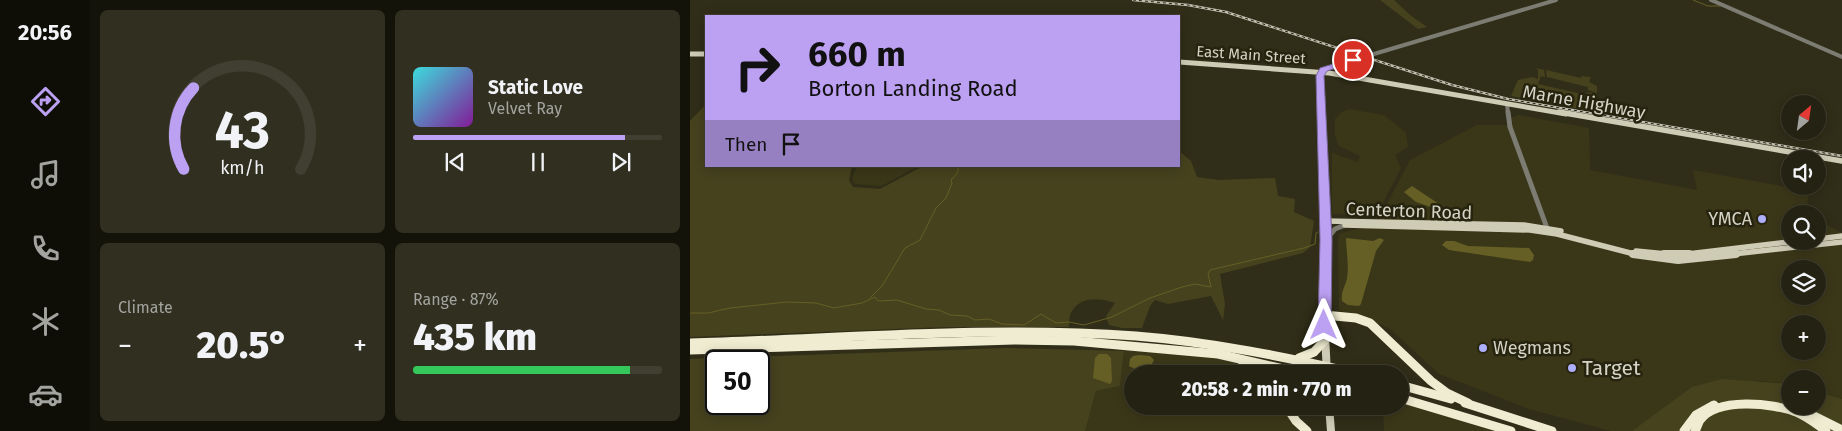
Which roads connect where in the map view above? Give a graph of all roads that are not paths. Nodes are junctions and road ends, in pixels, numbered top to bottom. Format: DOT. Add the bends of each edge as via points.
graph roads {
  1 [pos="1556,0"];
  2 [pos="1711,0"];
  3 [pos="690,54"];
  4 [pos="705,54"];
  5 [pos="1842,57"];
  6 [pos="1180,62"];
  7 [pos="1321,72"];
  8 [pos="1507,104"];
  9 [pos="1842,161"];
  10 [pos="1326,220"];
  11 [pos="1345,225"];
  12 [pos="1547,228"];
  13 [pos="1842,236"];
  14 [pos="1826,238"];
  15 [pos="1326,240"];
  16 [pos="1842,242"];
  17 [pos="1781,243"];
  18 [pos="1324,316"];
  19 [pos="1326,340"];
  20 [pos="690,343"];
  21 [pos="690,350"];
  22 [pos="1218,354"];
  23 [pos="1292,358"];
  24 [pos="1242,365"];
  25 [pos="1266,365"];
  26 [pos="1312,365"];
  27 [pos="1327,365"];
  28 [pos="1409,387"];
  29 [pos="1409,401"];
  30 [pos="1468,403"];
  31 [pos="1781,404"];
  32 [pos="1292,415"];
  33 [pos="1330,415"];
  34 [pos="1810,415"];
  35 [pos="1842,430"];
  36 [pos="1307,431"];
  37 [pos="1331,431"];
  38 [pos="1511,431"];
  39 [pos="1552,431"];
  40 [pos="1684,431"];
  41 [pos="1695,431"];
  42 [pos="1826,431"];
  1 -- 7 [label="street"];
  2 -- 5 [label="street"];
  3 -- 4 [label="main road"];
  6 -- 7 [label="main road, East Main Street"];
  7 -- 8 [label="main road, Marne Highway"];
  7 -- 10 [label="main road"];
  8 -- 9 [label="main road, Marne Highway"];
  8 -- 12 [label="street" via="1510,127"];
  10 -- 11 [label="street, Centerton Road"];
  10 -- 12 [label="main road, Centerton Road"];
  10 -- 15 [label="main road"];
  11 -- 15 [label="street" via="1335,229"];
  11 -- 16 [label="main road, Centerton Road" via="1535,230 1642,256 1678,260"];
  12 -- 17 [label="main road, Centerton Road" via="1634,250 1670,255"];
  13 -- 14 [label="main road"];
  15 -- 18 [label="main road"];
  18 -- 19 [label="main road"];
  18 -- 30 [label="highway" via="1356,318 1370,323 1431,381"];
  19 -- 23 [label="highway" via="1307,357"];
  19 -- 27 [label="main road"];
  20 -- 23 [label="highway" via="1074,332 1192,342"];
  21 -- 22 [label="highway" via="1014,340 1125,344"];
  22 -- 24 [label="highway"];
  22 -- 25 [label="highway"];
  23 -- 26 [label="highway"];
  28 -- 30 [label="highway"];
  29 -- 38 [label="highway"];
  30 -- 39 [label="highway"];
  31 -- 40 [label="highway" via="1754,400 1718,404 1702,410"];
  32 -- 36 [label="highway"];
  33 -- 37 [label="main road"];
  34 -- 35 [label="highway"];
  41 -- 42 [label="highway" via="1697,423 1709,412 1752,404 1793,411"];
}
